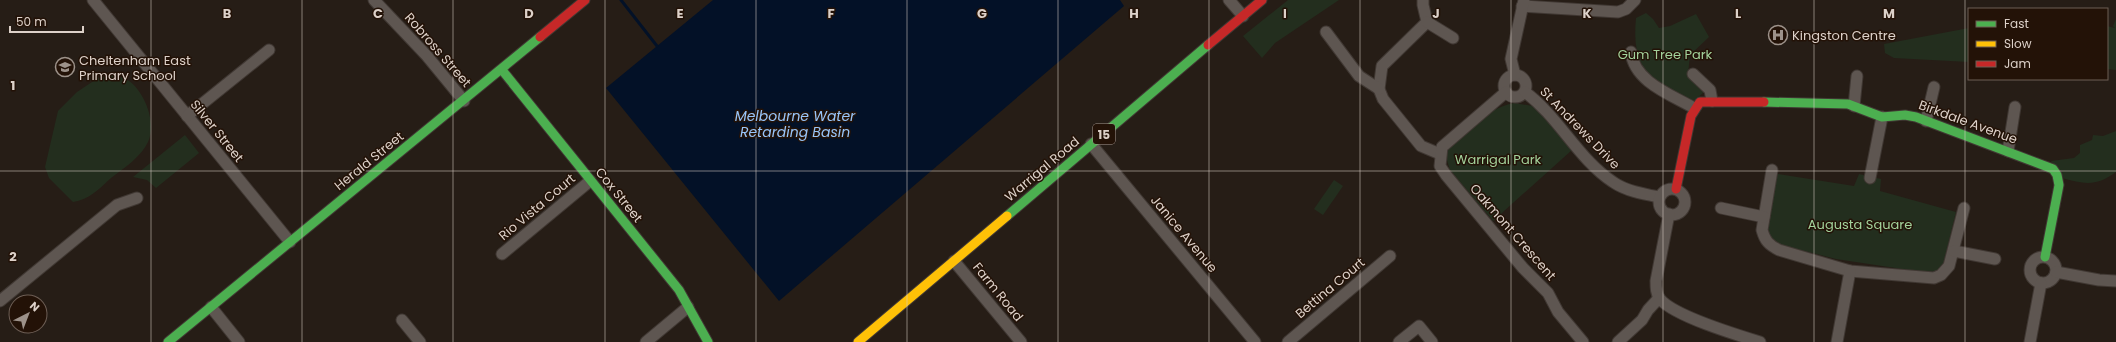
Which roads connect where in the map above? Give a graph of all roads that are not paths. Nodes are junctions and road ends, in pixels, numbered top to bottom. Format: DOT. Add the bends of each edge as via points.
graph roads {
  1 [pos="93,0"];
  2 [pos="374,0"];
  3 [pos="585,0"];
  4 [pos="1230,0"];
  5 [pos="1262,0"];
  6 [pos="1423,0"];
  7 [pos="1635,0"];
  8 [pos="1523,2"];
  9 [pos="1243,16"];
  10 [pos="1428,22"];
  11 [pos="1326,32"];
  12 [pos="1453,38"];
  13 [pos="269,50"];
  14 [pos="1631,52"];
  15 [pos="502,70"];
  16 [pos="1693,74"];
  17 [pos="1515,75"];
  18 [pos="1857,76"];
  19 [pos="1934,87"];
  20 [pos="1379,89"];
  21 [pos="1506,92"];
  22 [pos="1525,92"];
  23 [pos="1712,100"];
  24 [pos="464,101"];
  25 [pos="1854,106"];
  26 [pos="2015,107"];
  27 [pos="1694,108"];
  28 [pos="187,116"];
  29 [pos="1882,117"];
  30 [pos="1926,121"];
  31 [pos="1091,144"];
  32 [pos="2008,151"];
  33 [pos="1440,154"];
  34 [pos="1772,170"];
  35 [pos="1870,178"];
  36 [pos="590,181"];
  37 [pos="1676,189"];
  38 [pos="1659,197"];
  39 [pos="136,198"];
  40 [pos="1721,208"];
  41 [pos="1964,208"];
  42 [pos="1668,214"];
  43 [pos="1764,216"];
  44 [pos="290,242"];
  45 [pos="1954,251"];
  46 [pos="502,254"];
  47 [pos="1390,256"];
  48 [pos="2045,257"];
  49 [pos="1996,259"];
  50 [pos="954,261"];
  51 [pos="1850,271"];
  52 [pos="2056,272"];
  53 [pos="2116,281"];
  54 [pos="2041,283"];
  55 [pos="1659,298"];
  56 [pos="0,301"];
  57 [pos="211,307"];
  58 [pos="688,307"];
  59 [pos="402,320"];
  60 [pos="168,342"];
  61 [pos="239,342"];
  62 [pos="420,342"];
  63 [pos="646,342"];
  64 [pos="708,342"];
  65 [pos="858,342"];
  66 [pos="1021,342"];
  67 [pos="1255,342"];
  68 [pos="1288,342"];
  69 [pos="1399,342"];
  70 [pos="1432,342"];
  71 [pos="1583,342"];
  72 [pos="1618,342"];
  73 [pos="1760,342"];
  74 [pos="1837,342"];
  75 [pos="2030,342"];
  1 -- 28 [label="street, Silver Street"];
  2 -- 24 [label="street, Robross Street" via="427,56"];
  3 -- 15 [label="main road, Herald Street"];
  4 -- 9 [label="street"];
  5 -- 9 [label="main road, Warrigal Road / 15"];
  6 -- 10 [label="street"];
  7 -- 8 [label="street" via="1626,9 1618,12"];
  8 -- 17 [label="street" via="1511,59"];
  9 -- 31 [label="main road, Warrigal Road / 15"];
  10 -- 12 [label="street"];
  10 -- 20 [label="street" via="1382,66"];
  11 -- 20 [label="street" via="1359,76"];
  13 -- 28 [label="street"];
  14 -- 27 [label="street" via="1632,61 1648,82"];
  15 -- 24 [label="main road, Herald Street"];
  15 -- 36 [label="main road, Cox Street"];
  16 -- 23 [label="street" via="1710,90"];
  17 -- 21 [label="street" via="1505,81"];
  17 -- 22 [label="street" via="1525,80"];
  18 -- 25 [label="street"];
  19 -- 30 [label="street"];
  20 -- 33 [label="street" via="1383,99 1421,146"];
  21 -- 22 [label="street" via="1516,98"];
  21 -- 33 [label="street" via="1448,140 1442,146"];
  22 -- 38 [label="street, St Andrews Drive" via="1540,103 1599,172 1626,189"];
  23 -- 25 [label="main road, Birkdale Avenue"];
  23 -- 27 [label="main road, Birkdale Avenue" via="1700,102"];
  24 -- 44 [label="main road, Herald Street"];
  25 -- 29 [label="main road, Birkdale Avenue"];
  26 -- 32 [label="street"];
  27 -- 37 [label="main road"];
  28 -- 44 [label="street, Silver Street"];
  29 -- 30 [label="main road, Birkdale Avenue" via="1905,115"];
  29 -- 35 [label="street"];
  30 -- 32 [label="main road, Birkdale Avenue"];
  31 -- 50 [label="main road, Warrigal Road / 15"];
  31 -- 67 [label="street, Janice Avenue"];
  32 -- 48 [label="main road, Birkdale Avenue" via="2046,165 2053,169 2058,177 2059,185"];
  33 -- 71 [label="street, Oakmont Crescent" via="1440,166 1446,175 1523,268 1548,293 1558,312"];
  34 -- 43 [label="street"];
  36 -- 46 [label="street, Rio Vista Court"];
  36 -- 58 [label="main road, Cox Street" via="679,290"];
  37 -- 38 [label="street" via="1666,189"];
  37 -- 42 [label="street" via="1684,196 1685,205 1678,214"];
  38 -- 42 [label="street" via="1660,206"];
  39 -- 56 [label="street" via="117,205"];
  40 -- 43 [label="street"];
  41 -- 45 [label="street"];
  42 -- 55 [label="street" via="1656,281"];
  43 -- 51 [label="street" via="1762,230 1770,246"];
  44 -- 57 [label="main road, Herald Street"];
  45 -- 49 [label="street"];
  45 -- 51 [label="street" via="1946,271 1934,278"];
  47 -- 68 [label="street, Bettina Court"];
  48 -- 52 [label="street" via="2053,261"];
  48 -- 54 [label="street" via="2034,260 2030,268 2033,279"];
  50 -- 65 [label="main road, Warrigal Road / 15"];
  50 -- 66 [label="street, Farm Road"];
  51 -- 74 [label="street"];
  52 -- 53 [label="street"];
  52 -- 54 [label="street" via="2051,280"];
  54 -- 75 [label="street"];
  55 -- 72 [label="street" via="1642,320"];
  55 -- 73 [label="street" via="1669,307 1722,331"];
  57 -- 60 [label="main road, Herald Street"];
  57 -- 61 [label="street"];
  58 -- 63 [label="street"];
  58 -- 64 [label="main road, Cox Street"];
  59 -- 62 [label="street"];
  69 -- 70 [label="street" via="1419,326"];
}
